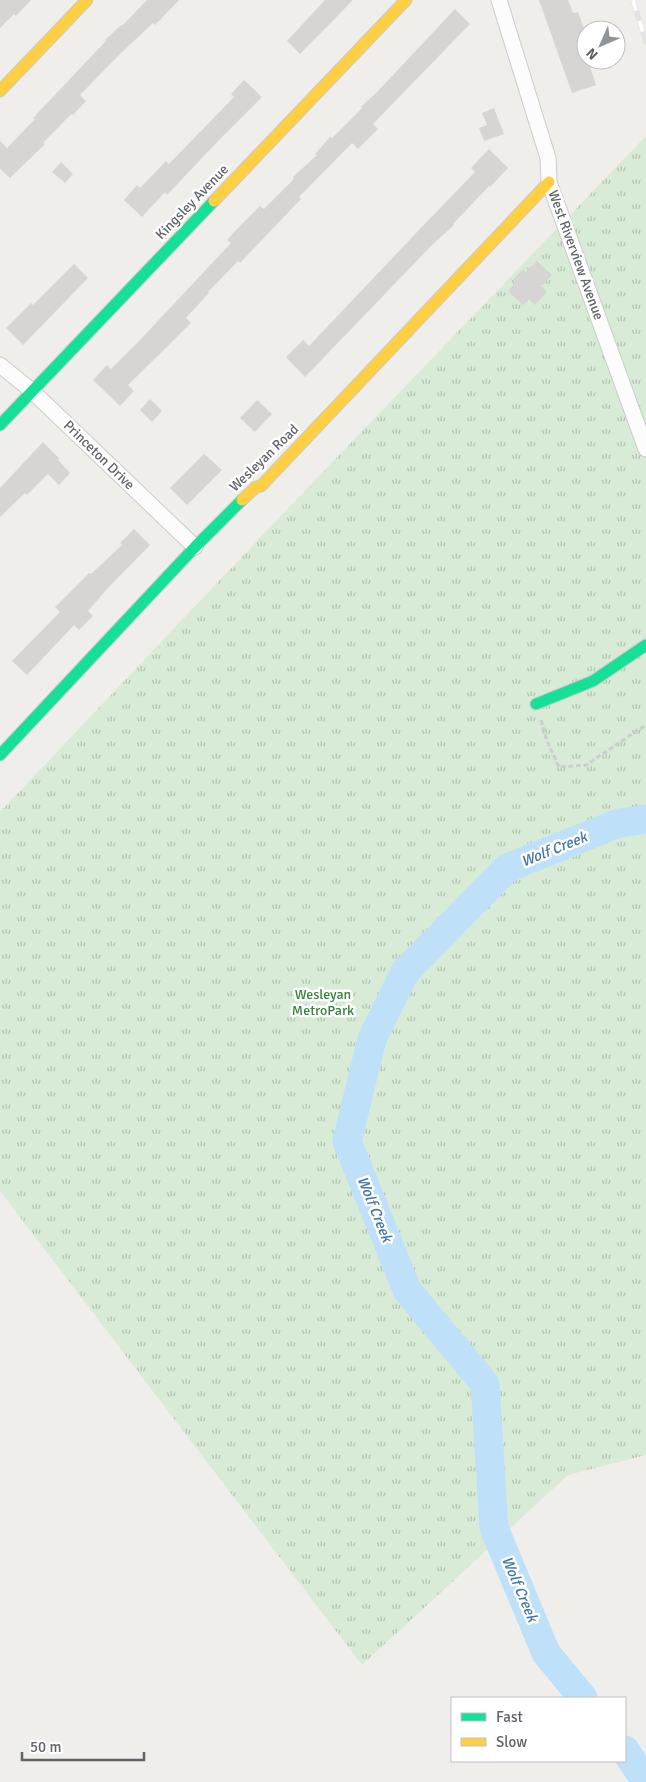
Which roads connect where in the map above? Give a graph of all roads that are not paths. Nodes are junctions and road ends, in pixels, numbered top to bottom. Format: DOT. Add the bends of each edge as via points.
graph roads {
  1 [pos="87,0"];
  2 [pos="406,0"];
  3 [pos="499,0"];
  4 [pos="0,91"];
  5 [pos="549,182"];
  6 [pos="0,365"];
  7 [pos="32,391"];
  8 [pos="0,425"];
  9 [pos="646,449"];
  10 [pos="195,547"];
  11 [pos="646,645"];
  12 [pos="536,704"];
  13 [pos="0,755"];
  1 -- 4 [label="street"];
  2 -- 7 [label="street, Kingsley Avenue"];
  3 -- 5 [label="street, West Riverview Avenue" via="548,158"];
  5 -- 9 [label="street, West Riverview Avenue"];
  5 -- 10 [label="street, Wesleyan Road" via="261,486 256,487"];
  6 -- 7 [label="street, Princeton Drive"];
  7 -- 8 [label="street, Kingsley Avenue"];
  7 -- 10 [label="street, Princeton Drive"];
  10 -- 13 [label="street, Wesleyan Road"];
  11 -- 12 [label="street" via="593,681"];
}
